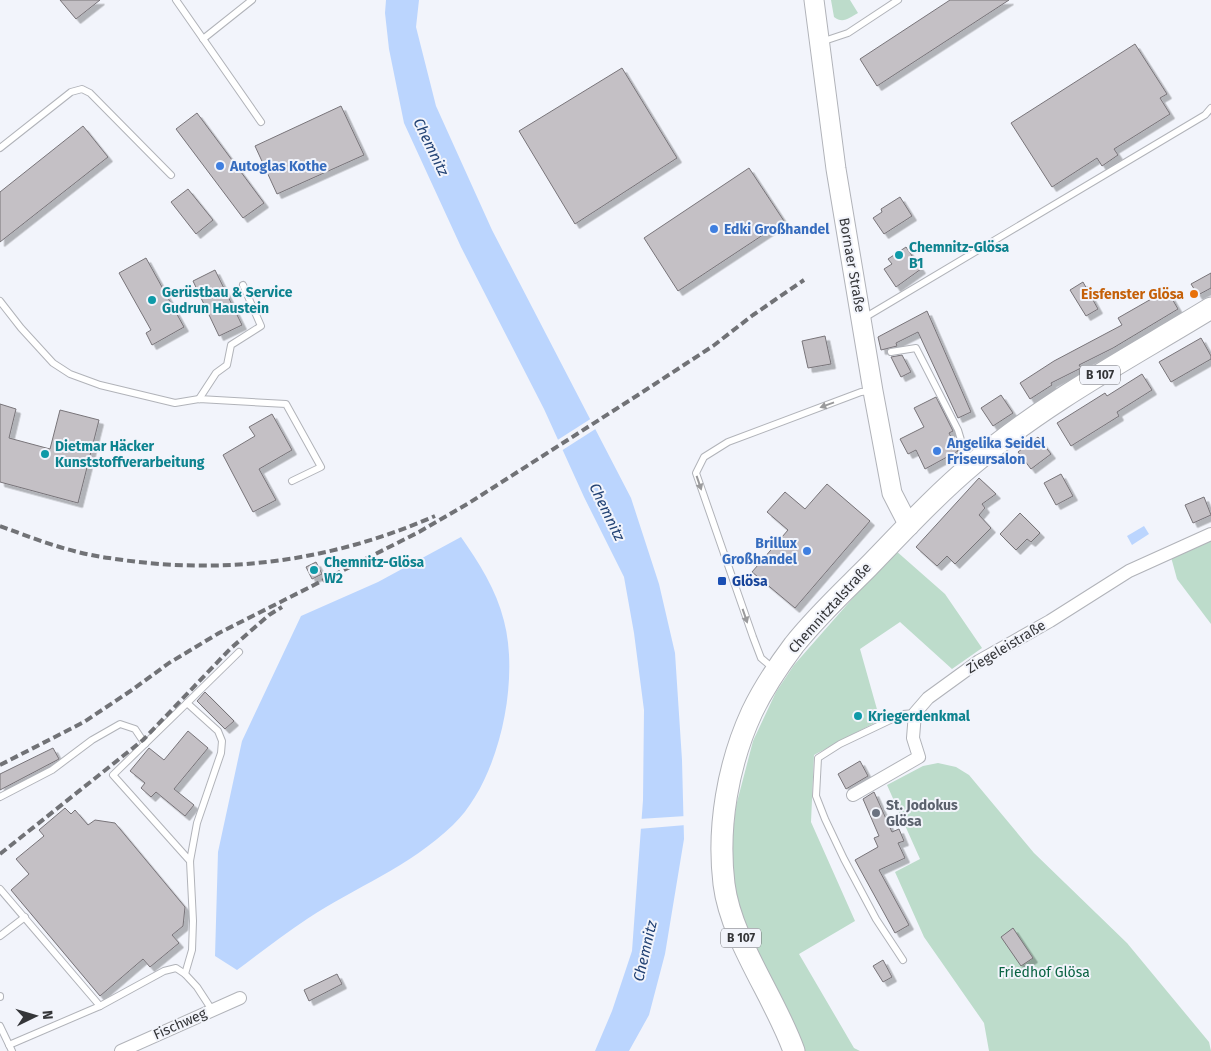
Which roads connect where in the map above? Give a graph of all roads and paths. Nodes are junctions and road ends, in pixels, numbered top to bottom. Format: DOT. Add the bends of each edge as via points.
graph roads {
  1 [pos="176,0"];
  2 [pos="252,0"];
  3 [pos="814,0"];
  4 [pos="898,0"];
  5 [pos="204,39"];
  6 [pos="819,42"];
  7 [pos="1211,108"];
  8 [pos="260,122"];
  9 [pos="0,148"];
  10 [pos="171,175"];
  11 [pos="243,285"];
  12 [pos="0,302"];
  13 [pos="1211,308"];
  14 [pos="861,320"];
  15 [pos="891,352"];
  16 [pos="873,391"];
  17 [pos="199,399"];
  18 [pos="974,463"];
  19 [pos="292,481"];
  20 [pos="908,526"];
  21 [pos="1211,534"];
  22 [pos="239,652"];
  23 [pos="776,672"];
  24 [pos="187,703"];
  25 [pos="915,713"];
  26 [pos="145,744"];
  27 [pos="853,795"];
  28 [pos="0,797"];
  29 [pos="190,861"];
  30 [pos="0,889"];
  31 [pos="25,918"];
  32 [pos="0,936"];
  33 [pos="904,960"];
  34 [pos="185,974"];
  35 [pos="240,998"];
  36 [pos="100,1006"];
  37 [pos="212,1010"];
  38 [pos="0,1026"];
  39 [pos="11,1048"];
  40 [pos="121,1051"];
  41 [pos="794,1051"];
  1 -- 5 [label="lane"];
  2 -- 5 [label="lane"];
  3 -- 6 [label="main road, Bornaer Straße"];
  4 -- 6 [label="lane" via="848,33"];
  5 -- 8 [label="lane"];
  6 -- 14 [label="main road, Bornaer Straße"];
  7 -- 14 [label="lane" via="1205,115"];
  9 -- 10 [label="lane" via="71,92 82,89"];
  11 -- 17 [label="lane" via="261,326 231,345 227,365 216,373"];
  12 -- 17 [label="lane" via="53,363 70,374 127,393 175,403"];
  13 -- 18 [label="main road, Chemnitztalstraße / B 107" via="1040,413"];
  14 -- 16 [label="main road, Bornaer Straße"];
  15 -- 18 [label="lane" via="916,348 958,430 964,450"];
  16 -- 20 [label="main road, Bornaer Straße" via="892,493"];
  16 -- 23 [label="lane, one-way" via="861,392 728,442 704,457 696,474 761,658"];
  17 -- 19 [label="lane" via="286,404 321,467"];
  18 -- 20 [label="main road, Chemnitztalstraße / B 107"];
  20 -- 23 [label="main road, Chemnitztalstraße / B 107" via="816,620"];
  21 -- 25 [label="street, Ziegeleistraße" via="1129,572 979,661 928,698"];
  22 -- 24 [label="lane"];
  23 -- 41 [label="main road, Chemnitztalstraße / B 107" via="752,710 738,748 724,817 722,857 730,911"];
  24 -- 26 [label="lane"];
  24 -- 29 [label="lane" via="218,731 222,741 197,823"];
  25 -- 27 [label="street" via="913,738 919,757"];
  25 -- 33 [label="lane" via="903,714 818,758 816,796 876,919"];
  26 -- 28 [label="lane" via="134,729 120,724 52,770"];
  26 -- 29 [label="lane" via="113,775"];
  29 -- 34 [label="lane" via="193,931"];
  30 -- 31 [label="lane"];
  31 -- 32 [label="lane"];
  31 -- 36 [label="lane"];
  34 -- 36 [label="lane" via="170,968"];
  34 -- 37 [label="lane"];
  35 -- 37 [label="street, Fischweg"];
  36 -- 39 [label="lane"];
  37 -- 40 [label="street, Fischweg"];
  38 -- 39 [label="lane"];
}
